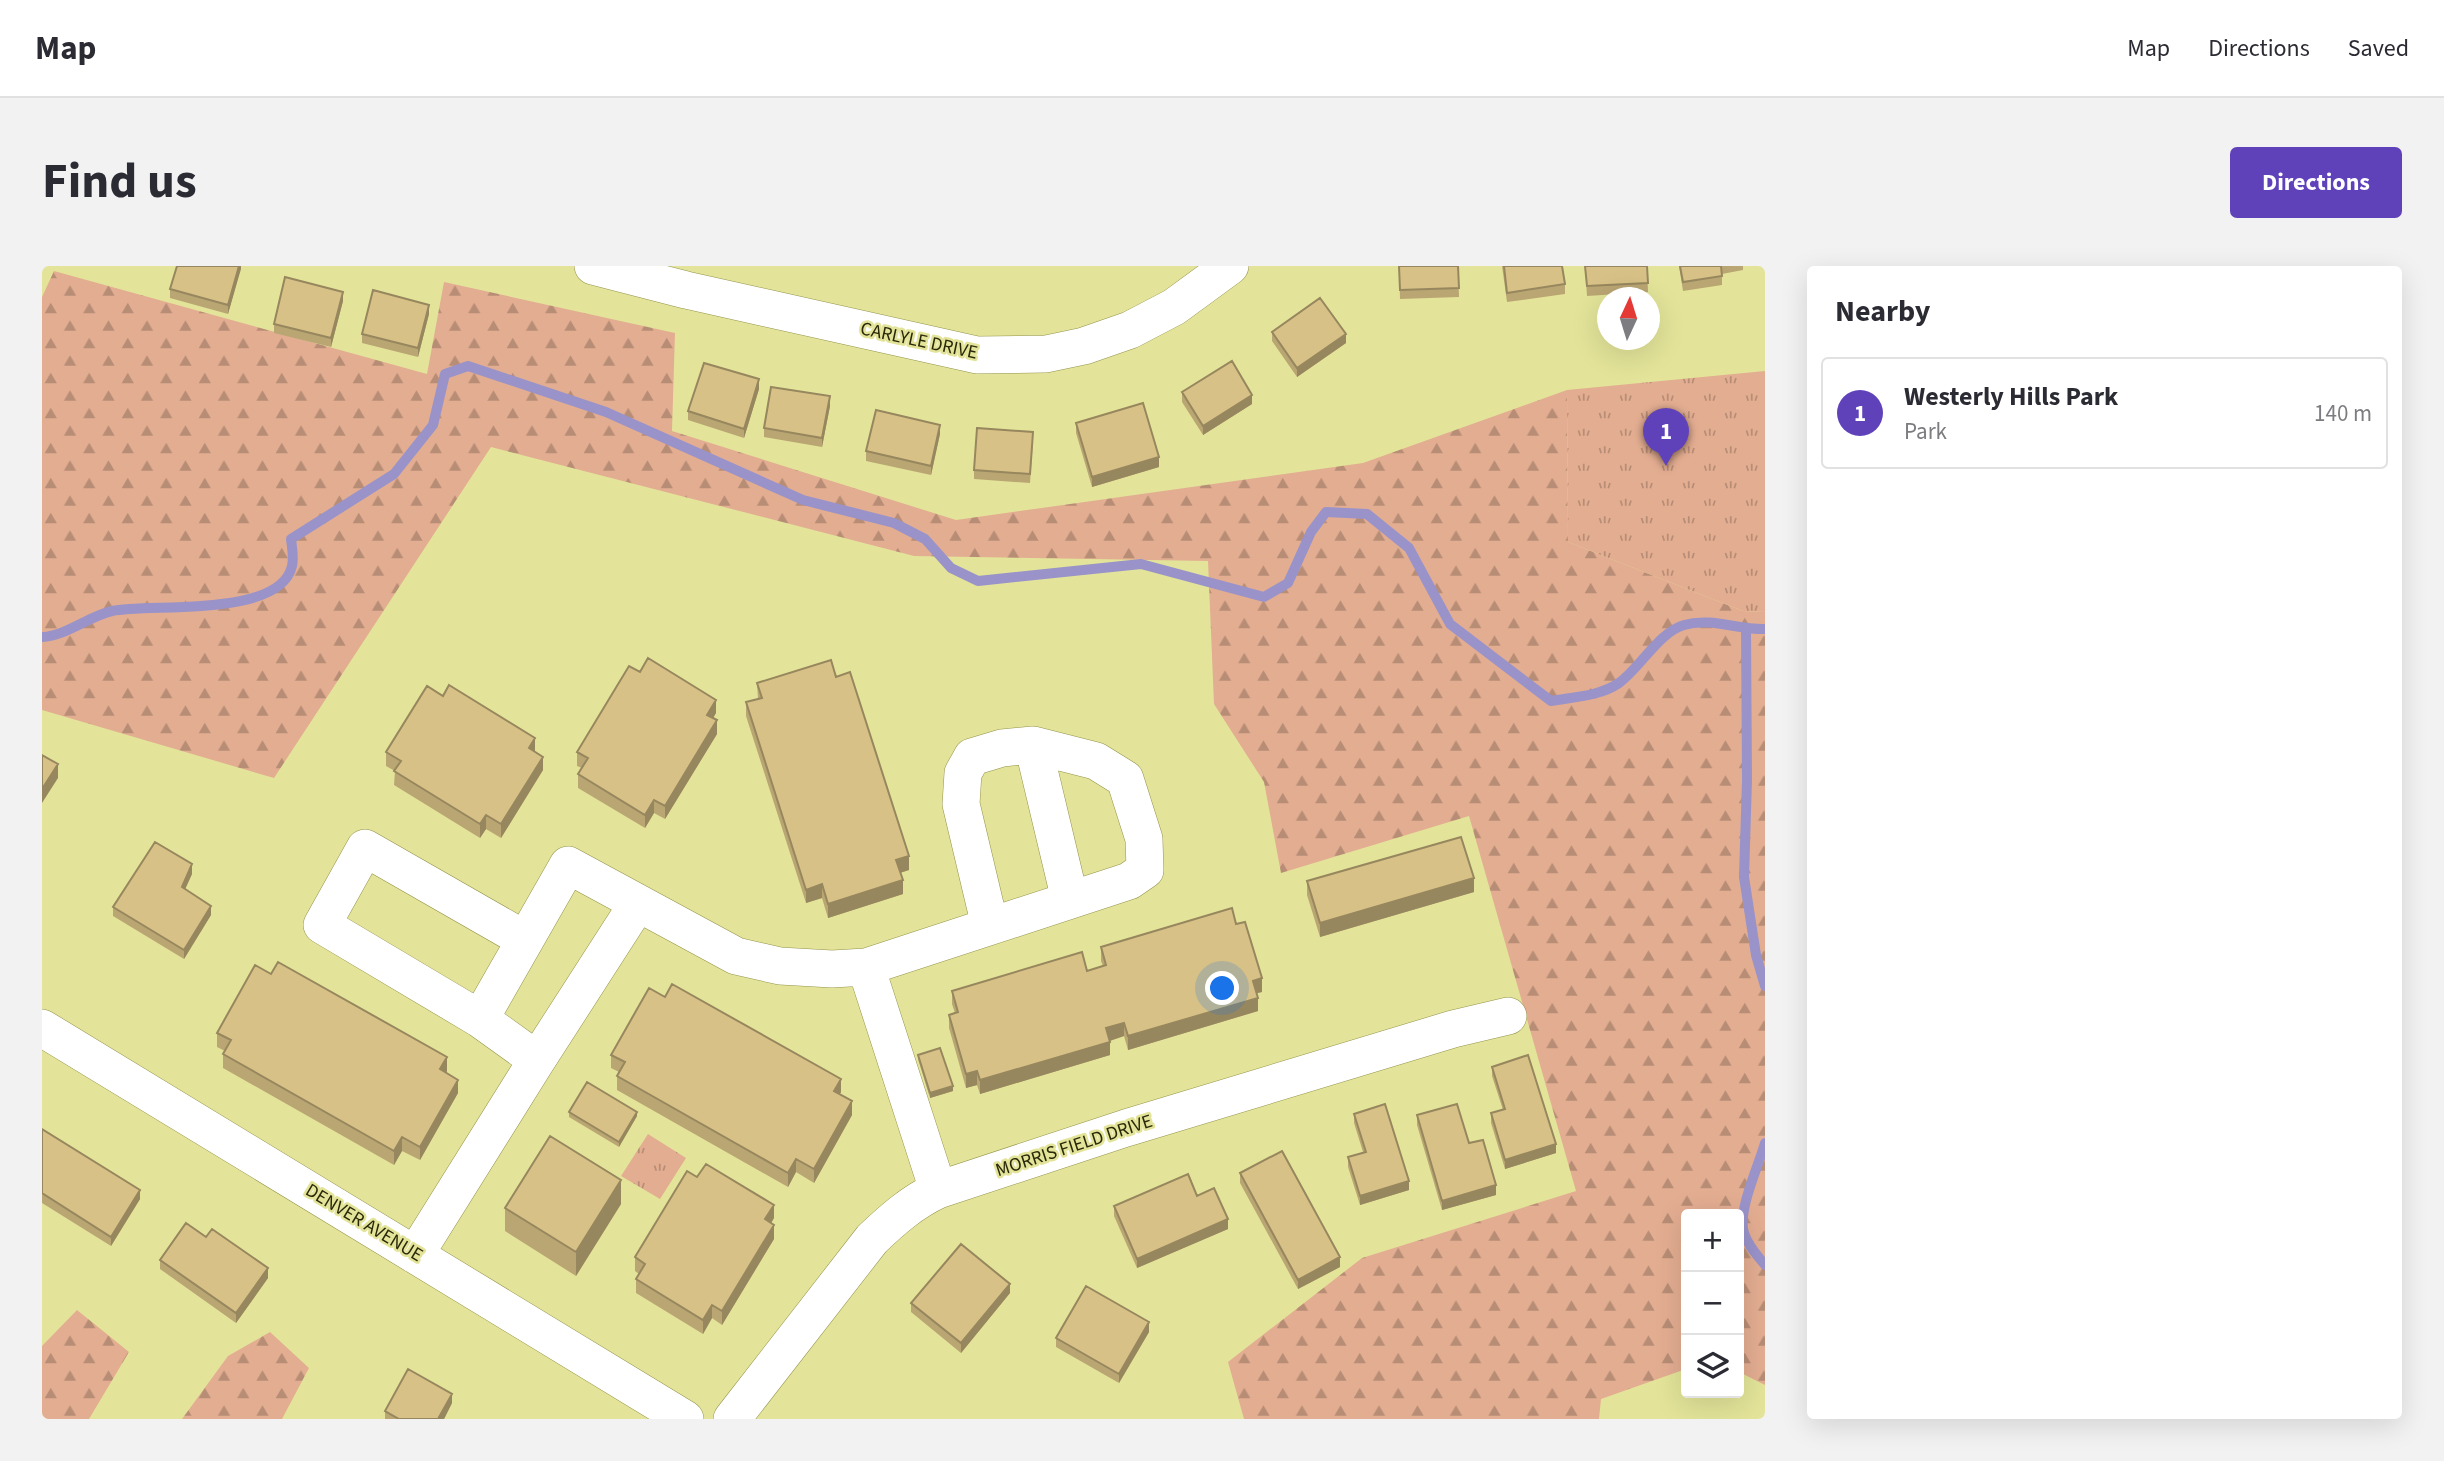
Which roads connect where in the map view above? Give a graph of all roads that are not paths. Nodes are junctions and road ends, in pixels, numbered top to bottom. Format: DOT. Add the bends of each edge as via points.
graph roads {
  1 [pos="593,266"];
  2 [pos="1230,266"];
  3 [pos="1033,744"];
  4 [pos="1070,901"];
  5 [pos="638,903"];
  6 [pos="990,926"];
  7 [pos="524,939"];
  8 [pos="866,967"];
  9 [pos="1508,1016"];
  10 [pos="480,1019"];
  11 [pos="42,1028"];
  12 [pos="537,1060"];
  13 [pos="938,1190"];
  14 [pos="415,1255"];
  15 [pos="685,1419"];
  16 [pos="732,1419"];
  1 -- 2 [label="street, CARLYLE DRIVE" via="977,355 1046,354 1130,330 1174,307"];
  3 -- 4 [label="street"];
  3 -- 4 [label="street" via="1096,761 1125,779 1144,839 1145,870 1129,881"];
  3 -- 6 [label="street" via="972,757 963,773 961,804"];
  4 -- 6 [label="street"];
  5 -- 7 [label="street" via="568,865"];
  5 -- 8 [label="street" via="736,956 780,965"];
  5 -- 12 [label="street"];
  6 -- 8 [label="street"];
  7 -- 10 [label="street"];
  7 -- 10 [label="street" via="365,848 328,914 322,925"];
  8 -- 13 [label="street"];
  9 -- 13 [label="street, MORRIS FIELD DRIVE" via="1309,1072"];
  10 -- 12 [label="street"];
  11 -- 14 [label="street, DENVER AVENUE"];
  12 -- 14 [label="street"];
  13 -- 16 [label="street, MORRIS FIELD DRIVE" via="921,1198 872,1239"];
  14 -- 15 [label="street, DENVER AVENUE"];
}
